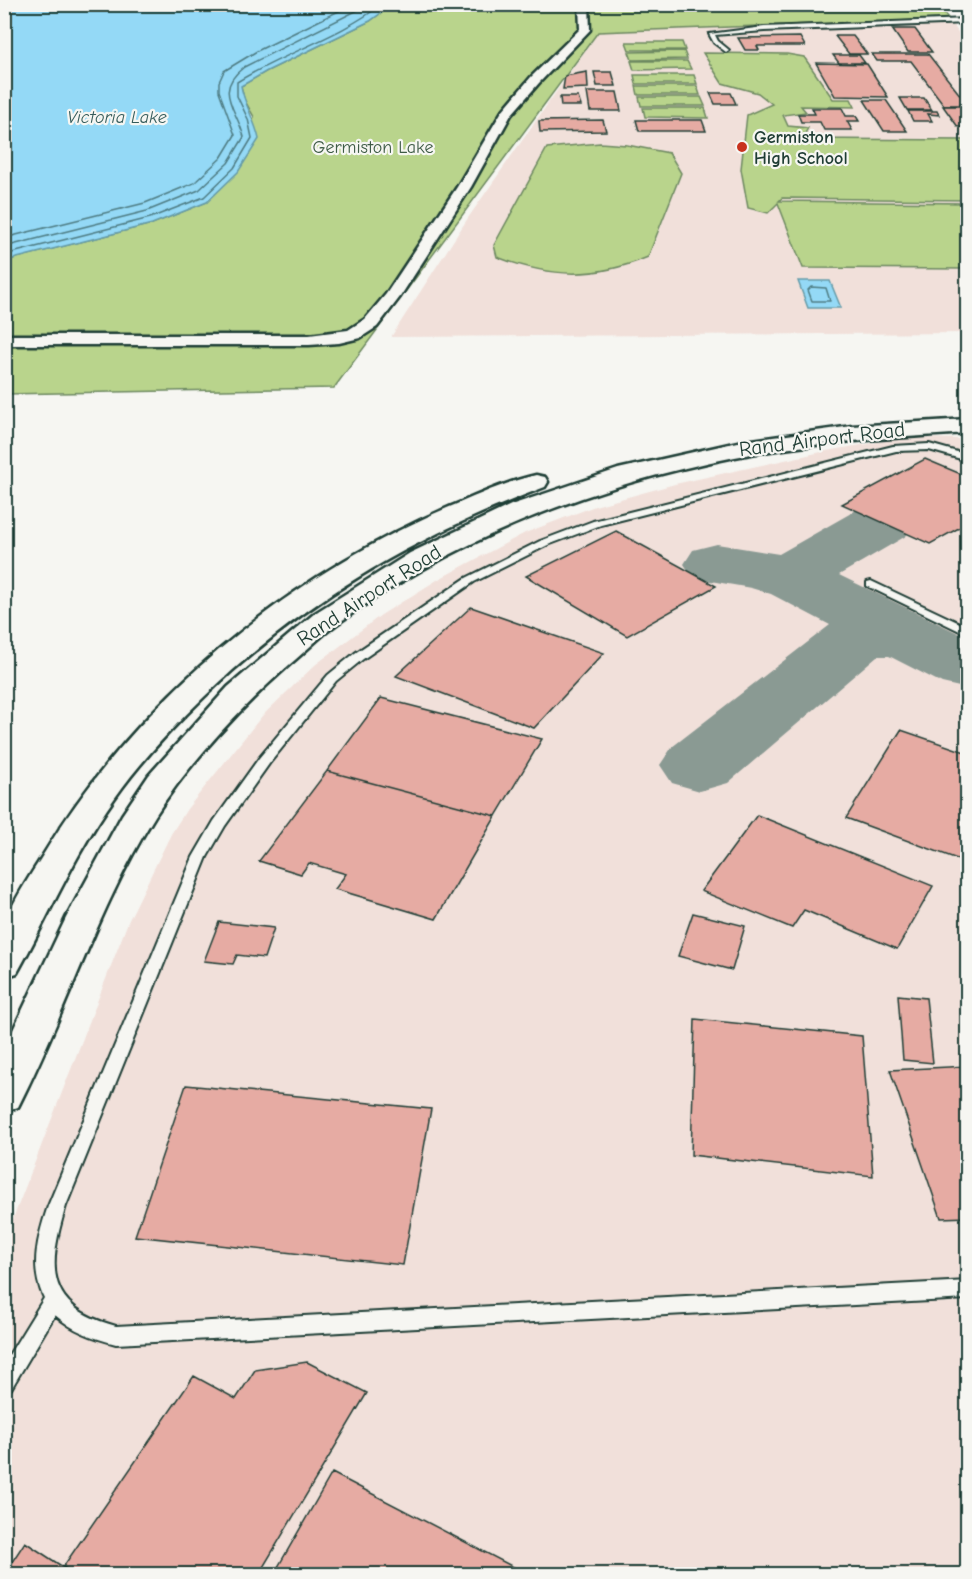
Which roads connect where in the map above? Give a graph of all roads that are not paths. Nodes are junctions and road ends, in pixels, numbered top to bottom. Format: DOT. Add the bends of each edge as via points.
graph roads {
  1 [pos="584,4"];
  2 [pos="929,4"];
  3 [pos="968,5"];
  4 [pos="968,21"];
  5 [pos="941,23"];
  6 [pos="726,50"];
  7 [pos="4,340"];
  8 [pos="968,410"];
  9 [pos="968,426"];
  10 [pos="968,458"];
  11 [pos="871,584"];
  12 [pos="968,632"];
  13 [pos="4,963"];
  14 [pos="4,1095"];
  15 [pos="968,1290"];
  16 [pos="54,1299"];
  17 [pos="4,1382"];
  1 -- 7 [label="street" via="585,30 506,114 392,297 364,329 339,338 309,340"];
  2 -- 3 [label="lane"];
  2 -- 5 [label="lane"];
  4 -- 5 [label="lane"];
  5 -- 6 [label="lane" via="712,34"];
  8 -- 13 [label="street, Rand Airport Road" via="852,415 681,440 592,463 497,495 430,524 374,555 312,591 258,631 148,735 72,835"];
  9 -- 14 [label="street, Rand Airport Road" via="870,430 779,440 632,472 519,510 428,553 364,593 255,677 159,785 121,844 58,969"];
  10 -- 16 [label="lane" via="929,447 896,448 576,530 470,580 332,678 264,761 200,857 49,1228 45,1272"];
  11 -- 12 [label="lane"];
  15 -- 16 [label="lane" via="136,1336 97,1332 68,1317"];
  16 -- 17 [label="lane"];
}
